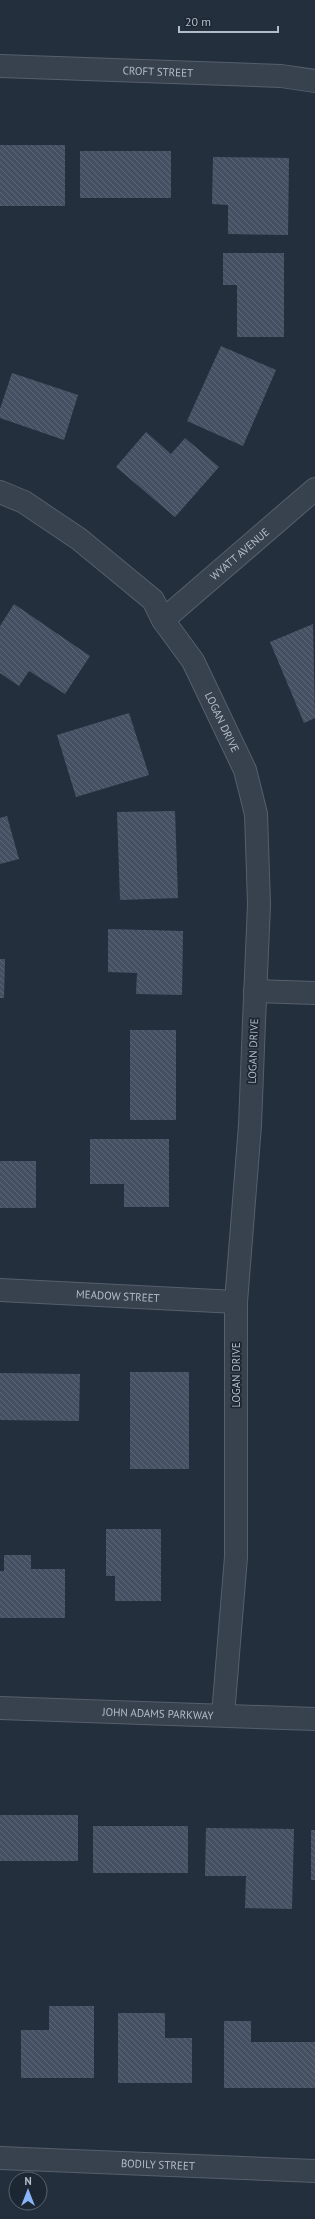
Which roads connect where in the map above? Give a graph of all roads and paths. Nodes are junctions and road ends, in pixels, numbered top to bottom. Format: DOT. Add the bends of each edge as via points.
graph roads {
  1 [pos="0,66"];
  2 [pos="315,81"];
  3 [pos="315,489"];
  4 [pos="0,492"];
  5 [pos="164,620"];
  6 [pos="255,991"];
  7 [pos="315,993"];
  8 [pos="0,1290"];
  9 [pos="236,1302"];
  10 [pos="0,1708"];
  11 [pos="223,1715"];
  12 [pos="315,1719"];
  13 [pos="0,2158"];
  14 [pos="315,2170"];
  1 -- 2 [label="street, CROFT STREET" via="281,76"];
  3 -- 5 [label="street, WYATT AVENUE"];
  4 -- 5 [label="street, LOGAN DRIVE" via="24,502 79,539 153,600"];
  5 -- 6 [label="street, LOGAN DRIVE" via="193,662 245,770 256,814 259,904"];
  6 -- 7 [label="street"];
  6 -- 9 [label="street, LOGAN DRIVE" via="250,1124"];
  8 -- 9 [label="street, MEADOW STREET"];
  9 -- 11 [label="street, LOGAN DRIVE" via="236,1557"];
  10 -- 11 [label="street, JOHN ADAMS PARKWAY"];
  11 -- 12 [label="street, JOHN ADAMS PARKWAY"];
  13 -- 14 [label="street, BODILY STREET"];
}
